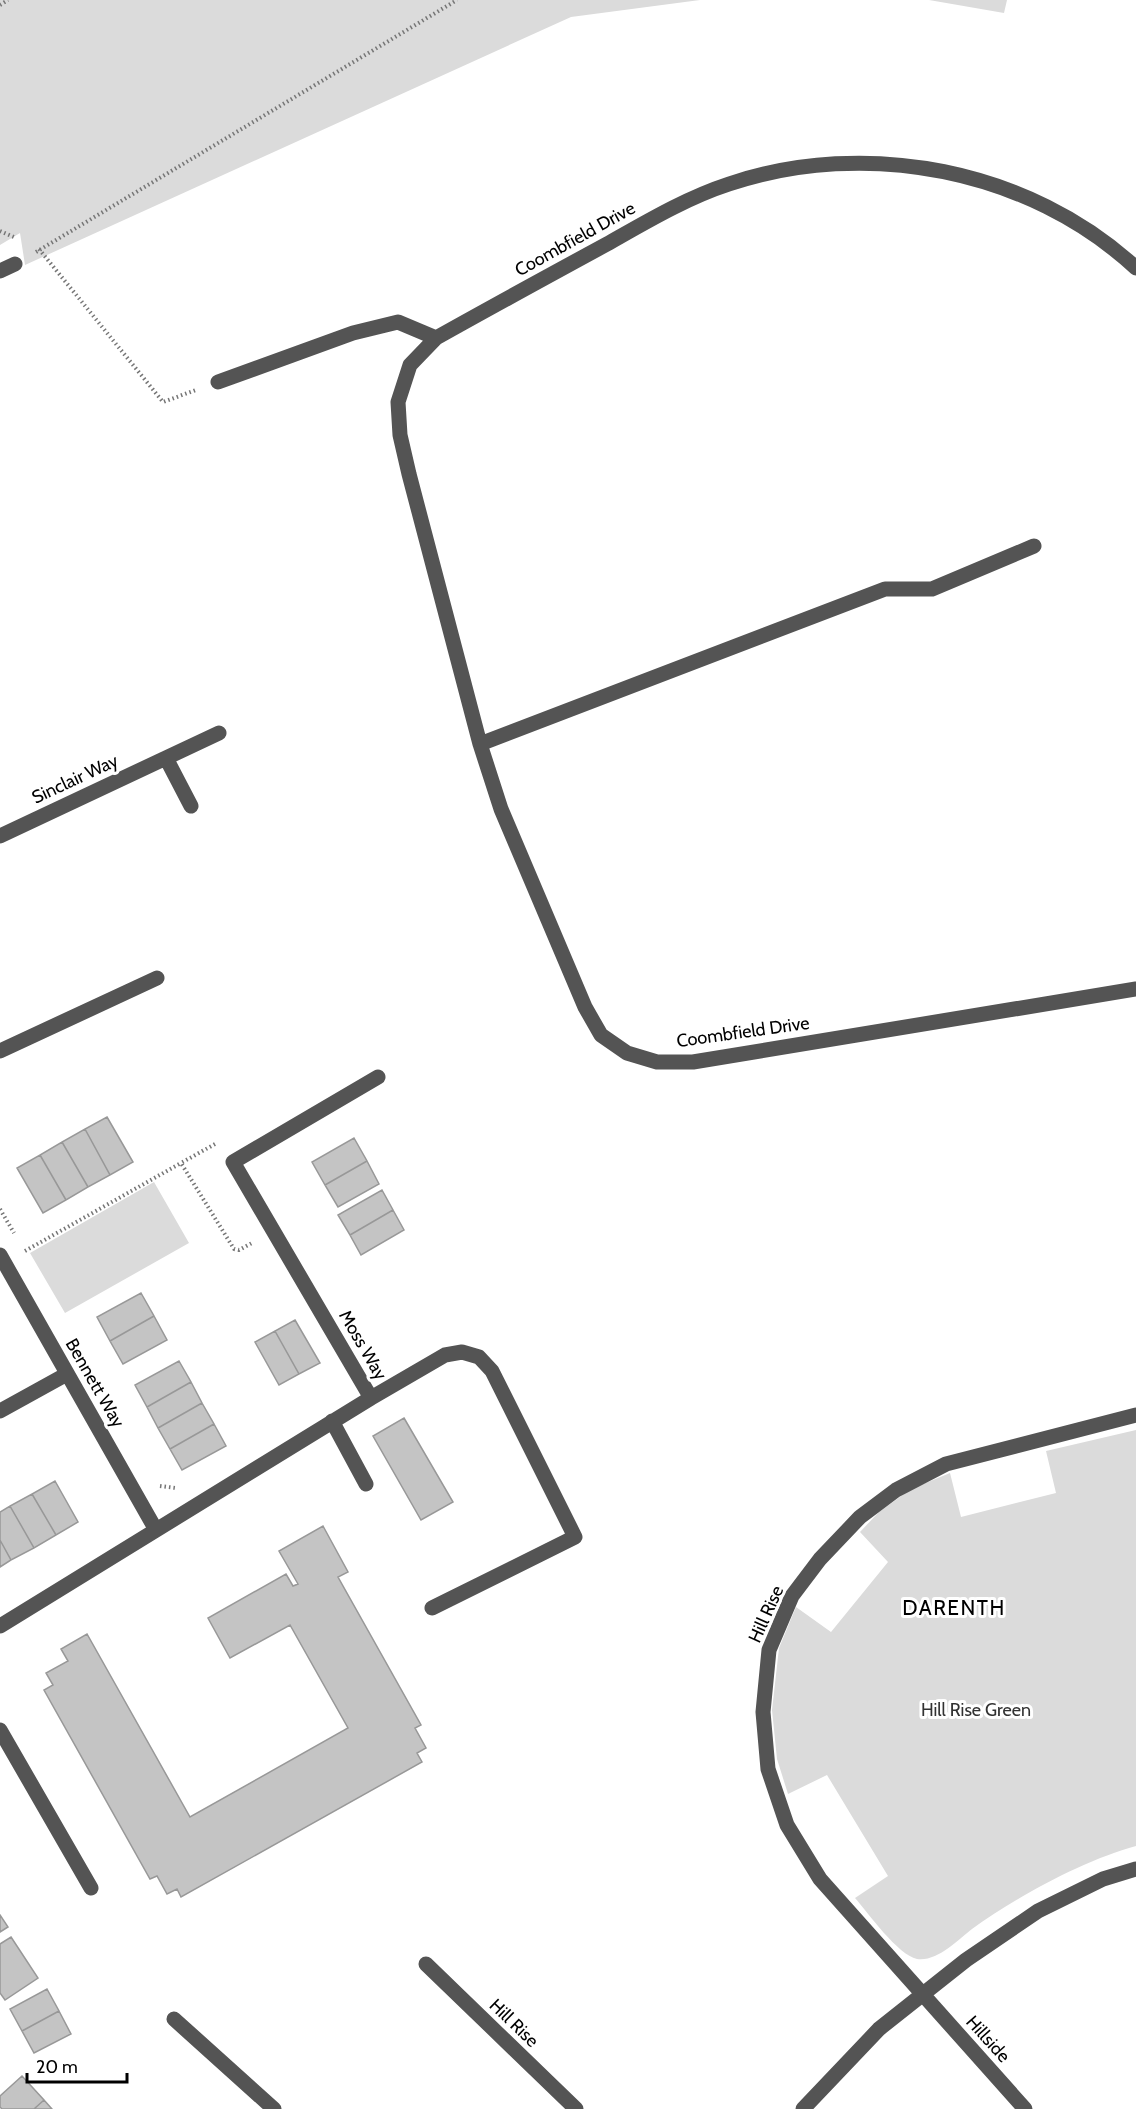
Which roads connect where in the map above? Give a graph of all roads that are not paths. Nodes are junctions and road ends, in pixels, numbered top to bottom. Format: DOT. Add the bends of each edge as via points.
graph roads {
  1 [pos="15,264"];
  2 [pos="1136,268"];
  3 [pos="0,272"];
  4 [pos="436,338"];
  5 [pos="218,382"];
  6 [pos="1034,546"];
  7 [pos="219,733"];
  8 [pos="480,744"];
  9 [pos="166,758"];
  10 [pos="190,806"];
  11 [pos="0,836"];
  12 [pos="157,978"];
  13 [pos="1136,989"];
  14 [pos="0,1051"];
  15 [pos="378,1077"];
  16 [pos="0,1255"];
  17 [pos="67,1374"];
  18 [pos="371,1398"];
  19 [pos="0,1411"];
  20 [pos="1136,1415"];
  21 [pos="332,1421"];
  22 [pos="366,1484"];
  23 [pos="156,1530"];
  24 [pos="432,1608"];
  25 [pos="0,1626"];
  26 [pos="0,1730"];
  27 [pos="1136,1869"];
  28 [pos="91,1888"];
  29 [pos="426,1964"];
  30 [pos="922,1995"];
  31 [pos="174,2019"];
  32 [pos="274,2109"];
  33 [pos="576,2109"];
  34 [pos="803,2109"];
  35 [pos="1025,2109"];
  1 -- 3 [label="street"];
  2 -- 4 [label="street, Coombfield Drive" via="1117,250 1056,211 996,185 935,169 869,162 802,166 729,184 665,212"];
  4 -- 5 [label="street" via="398,322 353,333"];
  4 -- 8 [label="street, Coombfield Drive" via="410,365 398,402 400,435"];
  6 -- 8 [label="street" via="932,589 885,589"];
  7 -- 9 [label="street, Sinclair Way"];
  8 -- 13 [label="street, Coombfield Drive" via="501,809 585,1007 601,1035 627,1053 657,1062 693,1062"];
  9 -- 10 [label="street"];
  9 -- 11 [label="street, Sinclair Way"];
  12 -- 14 [label="street"];
  15 -- 18 [label="street, Moss Way" via="233,1162"];
  16 -- 17 [label="street, Bennett Way"];
  17 -- 19 [label="street"];
  17 -- 23 [label="street, Bennett Way"];
  18 -- 21 [label="street"];
  18 -- 24 [label="street, Moss Way" via="445,1355 479,1357 492,1371 575,1536"];
  20 -- 30 [label="street, Hill Rise" via="946,1464 896,1490 860,1517 820,1559 792,1596 769,1650 763,1712 768,1769 787,1825 819,1880"];
  21 -- 22 [label="street"];
  21 -- 23 [label="street"];
  23 -- 25 [label="street"];
  26 -- 28 [label="street"];
  27 -- 30 [label="street" via="1038,1911"];
  29 -- 33 [label="street, Hill Rise"];
  30 -- 34 [label="street" via="879,2030"];
  30 -- 35 [label="street, Hillside"];
  31 -- 32 [label="street"];
}
